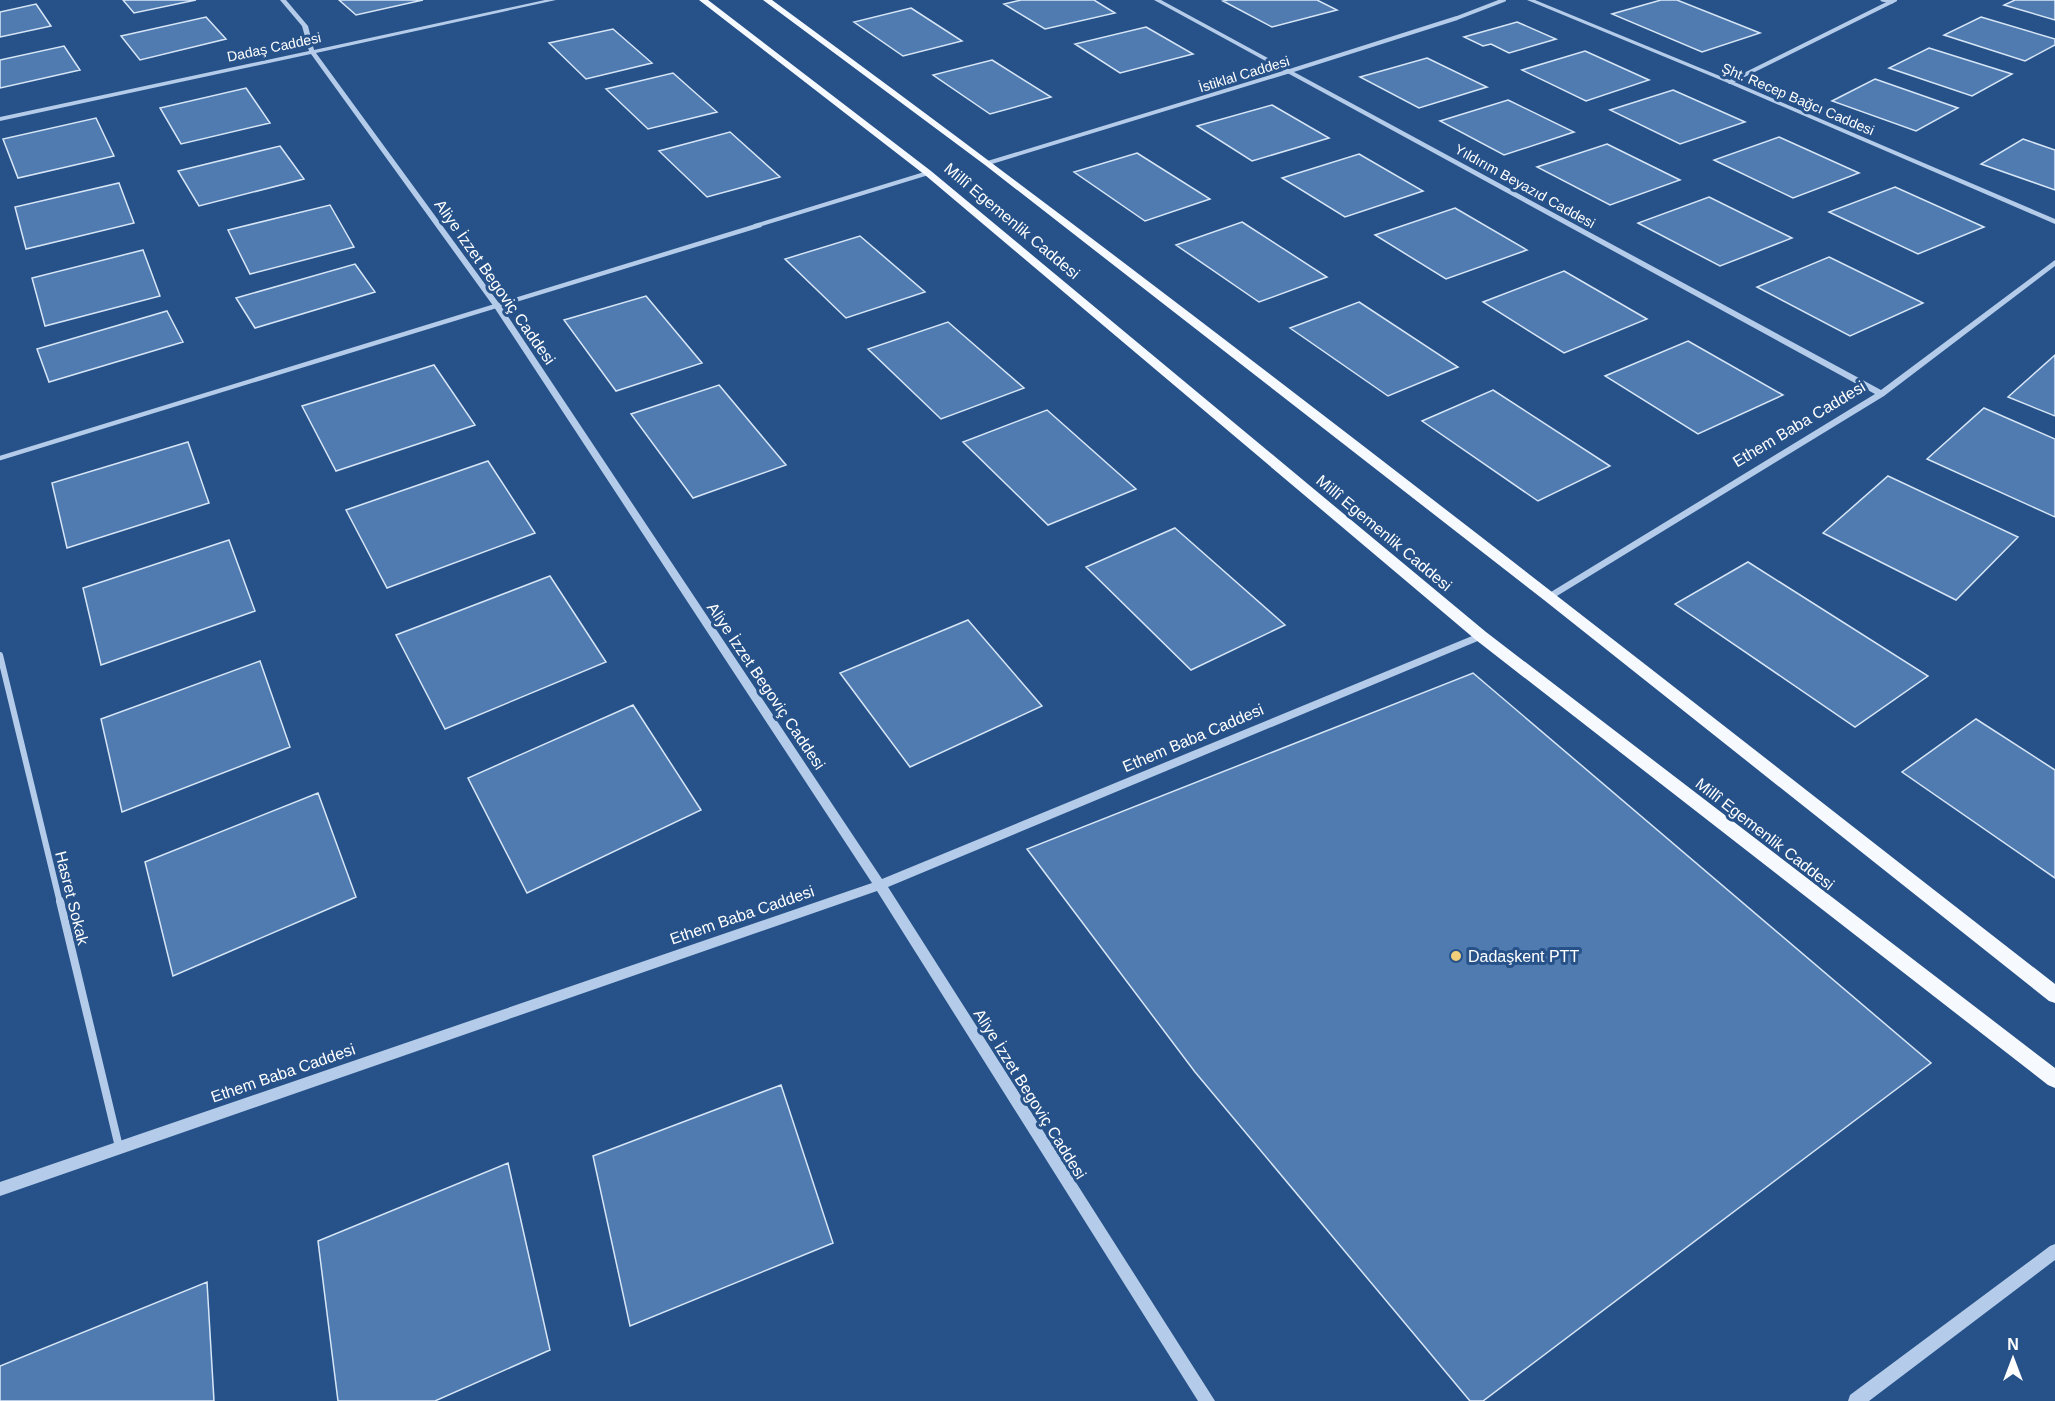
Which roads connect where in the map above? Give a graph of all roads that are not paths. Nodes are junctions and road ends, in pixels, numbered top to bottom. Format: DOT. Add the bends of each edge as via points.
graph roads {
  1 [pos="283,0"];
  2 [pos="553,0"];
  3 [pos="703,0"];
  4 [pos="767,0"];
  5 [pos="1157,0"];
  6 [pos="1504,0"];
  7 [pos="1530,0"];
  8 [pos="1882,0"];
  9 [pos="1893,1"];
  10 [pos="312,51"];
  11 [pos="1290,71"];
  12 [pos="1730,82"];
  13 [pos="0,119"];
  14 [pos="988,163"];
  15 [pos="928,173"];
  16 [pos="2055,222"];
  17 [pos="2055,262"];
  18 [pos="496,306"];
  19 [pos="1881,394"];
  20 [pos="0,458"];
  21 [pos="1549,597"];
  22 [pos="1481,636"];
  23 [pos="0,655"];
  24 [pos="880,885"];
  25 [pos="2055,995"];
  26 [pos="2055,1079"];
  27 [pos="119,1147"];
  28 [pos="0,1189"];
  29 [pos="2055,1251"];
  30 [pos="1207,1401"];
  31 [pos="1856,1401"];
  1 -- 10 [label="street, Aliye İzzet Begoviç Caddesi" via="305,26"];
  2 -- 10 [label="street, Dadaş Caddesi"];
  3 -- 15 [label="main road, Millî Egemenlik Caddesi"];
  4 -- 14 [label="main road, Millî Egemenlik Caddesi"];
  5 -- 11 [label="street, Yıldırım Beyazıd Caddesi"];
  6 -- 11 [label="street, İstiklal Caddesi"];
  7 -- 12 [label="street, Şht. Recep Bağcı Caddesi"];
  8 -- 9 [label="lane"];
  9 -- 12 [label="street"];
  10 -- 13 [label="street, Dadaş Caddesi"];
  10 -- 18 [label="street, Aliye İzzet Begoviç Caddesi"];
  11 -- 14 [label="street, İstiklal Caddesi"];
  11 -- 19 [label="street, Yıldırım Beyazıd Caddesi"];
  12 -- 16 [label="street, Şht. Recep Bağcı Caddesi"];
  14 -- 21 [label="main road, Millî Egemenlik Caddesi"];
  15 -- 18 [label="street"];
  15 -- 22 [label="main road, Millî Egemenlik Caddesi"];
  17 -- 19 [label="street, Ethem Baba Caddesi"];
  18 -- 20 [label="street"];
  18 -- 24 [label="street, Aliye İzzet Begoviç Caddesi"];
  19 -- 21 [label="street, Ethem Baba Caddesi"];
  21 -- 25 [label="main road, Millî Egemenlik Caddesi"];
  22 -- 24 [label="street, Ethem Baba Caddesi"];
  22 -- 26 [label="main road, Millî Egemenlik Caddesi"];
  23 -- 27 [label="street, Hasret Sokak"];
  24 -- 27 [label="street, Ethem Baba Caddesi"];
  24 -- 30 [label="street, Aliye İzzet Begoviç Caddesi"];
  27 -- 28 [label="street, Ethem Baba Caddesi"];
  29 -- 31 [label="street"];
}
